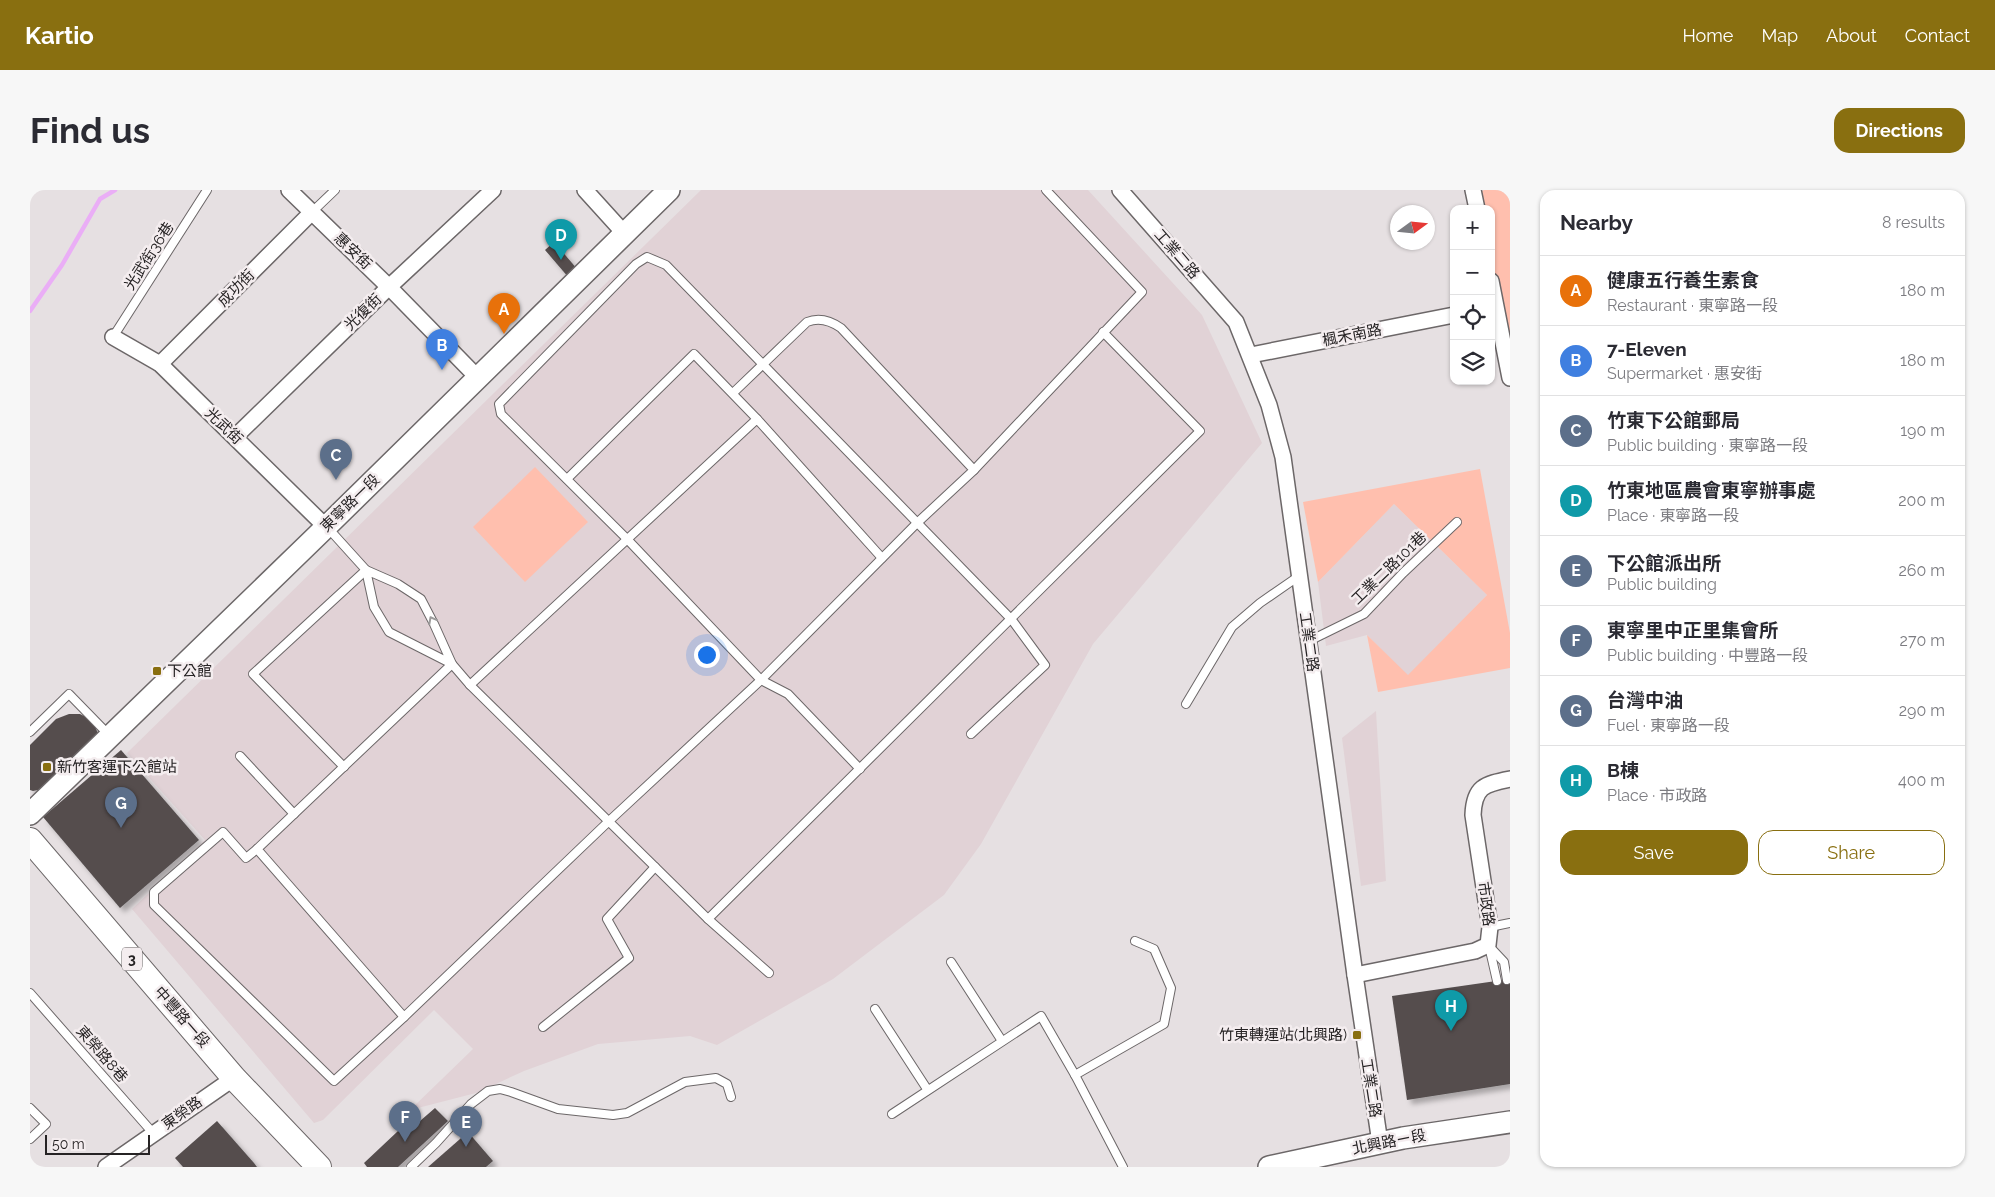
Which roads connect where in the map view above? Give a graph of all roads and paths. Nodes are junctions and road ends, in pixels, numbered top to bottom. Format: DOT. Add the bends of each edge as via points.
graph roads {
  1 [pos="207,190"];
  2 [pos="289,190"];
  3 [pos="335,190"];
  4 [pos="493,190"];
  5 [pos="584,190"];
  6 [pos="669,190"];
  7 [pos="1046,190"];
  8 [pos="1120,190"];
  9 [pos="1473,190"];
  10 [pos="1476,205"];
  11 [pos="312,212"];
  12 [pos="624,233"];
  13 [pos="389,287"];
  14 [pos="1495,311"];
  15 [pos="1450,316"];
  16 [pos="1103,332"];
  17 [pos="113,337"];
  18 [pos="1250,355"];
  19 [pos="160,364"];
  20 [pos="764,364"];
  21 [pos="478,378"];
  22 [pos="1510,378"];
  23 [pos="733,393"];
  24 [pos="757,419"];
  25 [pos="236,436"];
  26 [pos="974,470"];
  27 [pos="567,479"];
  28 [pos="1457,522"];
  29 [pos="917,523"];
  30 [pos="326,527"];
  31 [pos="627,540"];
  32 [pos="882,558"];
  33 [pos="366,570"];
  34 [pos="1299,576"];
  35 [pos="1012,620"];
  36 [pos="1309,641"];
  37 [pos="452,664"];
  38 [pos="760,680"];
  39 [pos="470,685"];
  40 [pos="1186,704"];
  41 [pos="30,732"];
  42 [pos="971,734"];
  43 [pos="110,736"];
  44 [pos="240,756"];
  45 [pos="344,767"];
  46 [pos="860,769"];
  47 [pos="1510,779"];
  48 [pos="30,814"];
  49 [pos="294,814"];
  50 [pos="608,822"];
  51 [pos="30,840"];
  52 [pos="257,849"];
  53 [pos="655,867"];
  54 [pos="708,919"];
  55 [pos="1510,923"];
  56 [pos="1490,927"];
  57 [pos="1135,941"];
  58 [pos="1488,944"];
  59 [pos="951,962"];
  60 [pos="769,973"];
  61 [pos="1354,975"];
  62 [pos="1497,980"];
  63 [pos="1507,980"];
  64 [pos="30,993"];
  65 [pos="875,1009"];
  66 [pos="404,1017"];
  67 [pos="543,1027"];
  68 [pos="1002,1041"];
  69 [pos="1075,1075"];
  70 [pos="234,1078"];
  71 [pos="927,1089"];
  72 [pos="731,1097"];
  73 [pos="30,1108"];
  74 [pos="892,1114"];
  75 [pos="1510,1122"];
  76 [pos="153,1134"];
  77 [pos="30,1138"];
  78 [pos="1380,1143"];
  79 [pos="106,1167"];
  80 [pos="319,1167"];
  81 [pos="411,1167"];
  82 [pos="1123,1167"];
  83 [pos="1269,1167"];
  1 -- 17 [label="lane, 光武街36巷"];
  2 -- 11 [label="street, 惠安街"];
  3 -- 11 [label="lane"];
  4 -- 13 [label="street, 光復街"];
  5 -- 12 [label="street"];
  6 -- 12 [label="main road, 東寧路一段"];
  7 -- 16 [label="lane" via="1142,292"];
  8 -- 18 [label="street, 工業二路" via="1236,322"];
  9 -- 10 [label="street"];
  11 -- 13 [label="street, 惠安街"];
  11 -- 19 [label="street, 成功街"];
  12 -- 21 [label="main road, 東寧路一段"];
  13 -- 21 [label="street, 惠安街"];
  13 -- 25 [label="street, 光復街"];
  14 -- 22 [label="street"];
  15 -- 18 [label="street, 楓禾南路"];
  16 -- 26 [label="lane"];
  16 -- 35 [label="lane" via="1200,431"];
  17 -- 19 [label="street, 光武街"];
  18 -- 34 [label="street, 工業二路" via="1269,405 1283,457"];
  19 -- 25 [label="street, 光武街"];
  20 -- 23 [label="lane"];
  20 -- 26 [label="lane" via="807,322 833,322"];
  20 -- 27 [label="lane" via="666,265 647,257 636,264 500,404 501,414"];
  20 -- 29 [label="lane"];
  21 -- 30 [label="main road, 東寧路一段"];
  23 -- 24 [label="lane"];
  23 -- 27 [label="lane" via="694,354"];
  24 -- 31 [label="lane"];
  24 -- 32 [label="lane"];
  25 -- 30 [label="street, 光武街"];
  26 -- 29 [label="lane"];
  27 -- 31 [label="lane"];
  28 -- 36 [label="lane, 工業二路101巷" via="1364,614"];
  29 -- 32 [label="lane"];
  29 -- 35 [label="lane"];
  30 -- 33 [label="lane"];
  30 -- 43 [label="main road, 東寧路一段"];
  31 -- 38 [label="lane"];
  31 -- 39 [label="lane"];
  32 -- 38 [label="lane"];
  37 -- 33 [label="lane, one-way" via="421,600 398,584"];
  33 -- 37 [label="lane" via="374,607 389,632"];
  33 -- 45 [label="lane" via="254,674"];
  34 -- 36 [label="street, 工業二路"];
  34 -- 40 [label="lane" via="1232,627"];
  35 -- 42 [label="lane" via="1045,664"];
  35 -- 46 [label="lane"];
  36 -- 61 [label="street, 工業二路"];
  37 -- 39 [label="lane"];
  37 -- 45 [label="lane"];
  38 -- 46 [label="lane" via="788,694"];
  38 -- 50 [label="lane"];
  39 -- 50 [label="lane"];
  41 -- 43 [label="lane" via="69,694"];
  43 -- 48 [label="main road, 東寧路一段"];
  44 -- 49 [label="lane"];
  45 -- 49 [label="lane"];
  46 -- 54 [label="lane"];
  47 -- 56 [label="street, 市政路" via="1484,786 1476,793 1473,804"];
  49 -- 52 [label="lane"];
  50 -- 53 [label="lane"];
  50 -- 66 [label="lane"];
  51 -- 70 [label="main road, 中豐路一段 / 3"];
  52 -- 66 [label="lane"];
  52 -- 66 [label="lane" via="246,858 223,832 154,892 154,905 334,1081"];
  53 -- 54 [label="lane"];
  53 -- 67 [label="lane" via="607,919 629,958"];
  54 -- 60 [label="lane"];
  55 -- 56 [label="lane"];
  56 -- 58 [label="street, 市政路"];
  57 -- 69 [label="lane" via="1154,950 1171,988 1164,1024"];
  58 -- 61 [label="street, 市政路" via="1475,952"];
  58 -- 62 [label="lane"];
  58 -- 63 [label="lane" via="1504,962"];
  59 -- 68 [label="lane"];
  61 -- 78 [label="street, 工業二路"];
  64 -- 76 [label="lane, 東榮路8巷"];
  65 -- 71 [label="lane"];
  68 -- 69 [label="lane" via="1041,1016"];
  68 -- 71 [label="lane"];
  69 -- 82 [label="lane"];
  70 -- 76 [label="street, 東榮路"];
  70 -- 80 [label="main road, 中豐路一段 / 3"];
  71 -- 74 [label="lane"];
  72 -- 81 [label="lane" via="727,1084 716,1078 705,1078 686,1082 627,1113 612,1115 558,1109 500,1089 488,1091 470,1104"];
  73 -- 77 [label="lane" via="46,1124"];
  75 -- 78 [label="main road, 北興路ㄧ段"];
  76 -- 79 [label="street, 東榮路"];
  78 -- 83 [label="main road, 北興路ㄧ段"];
}
